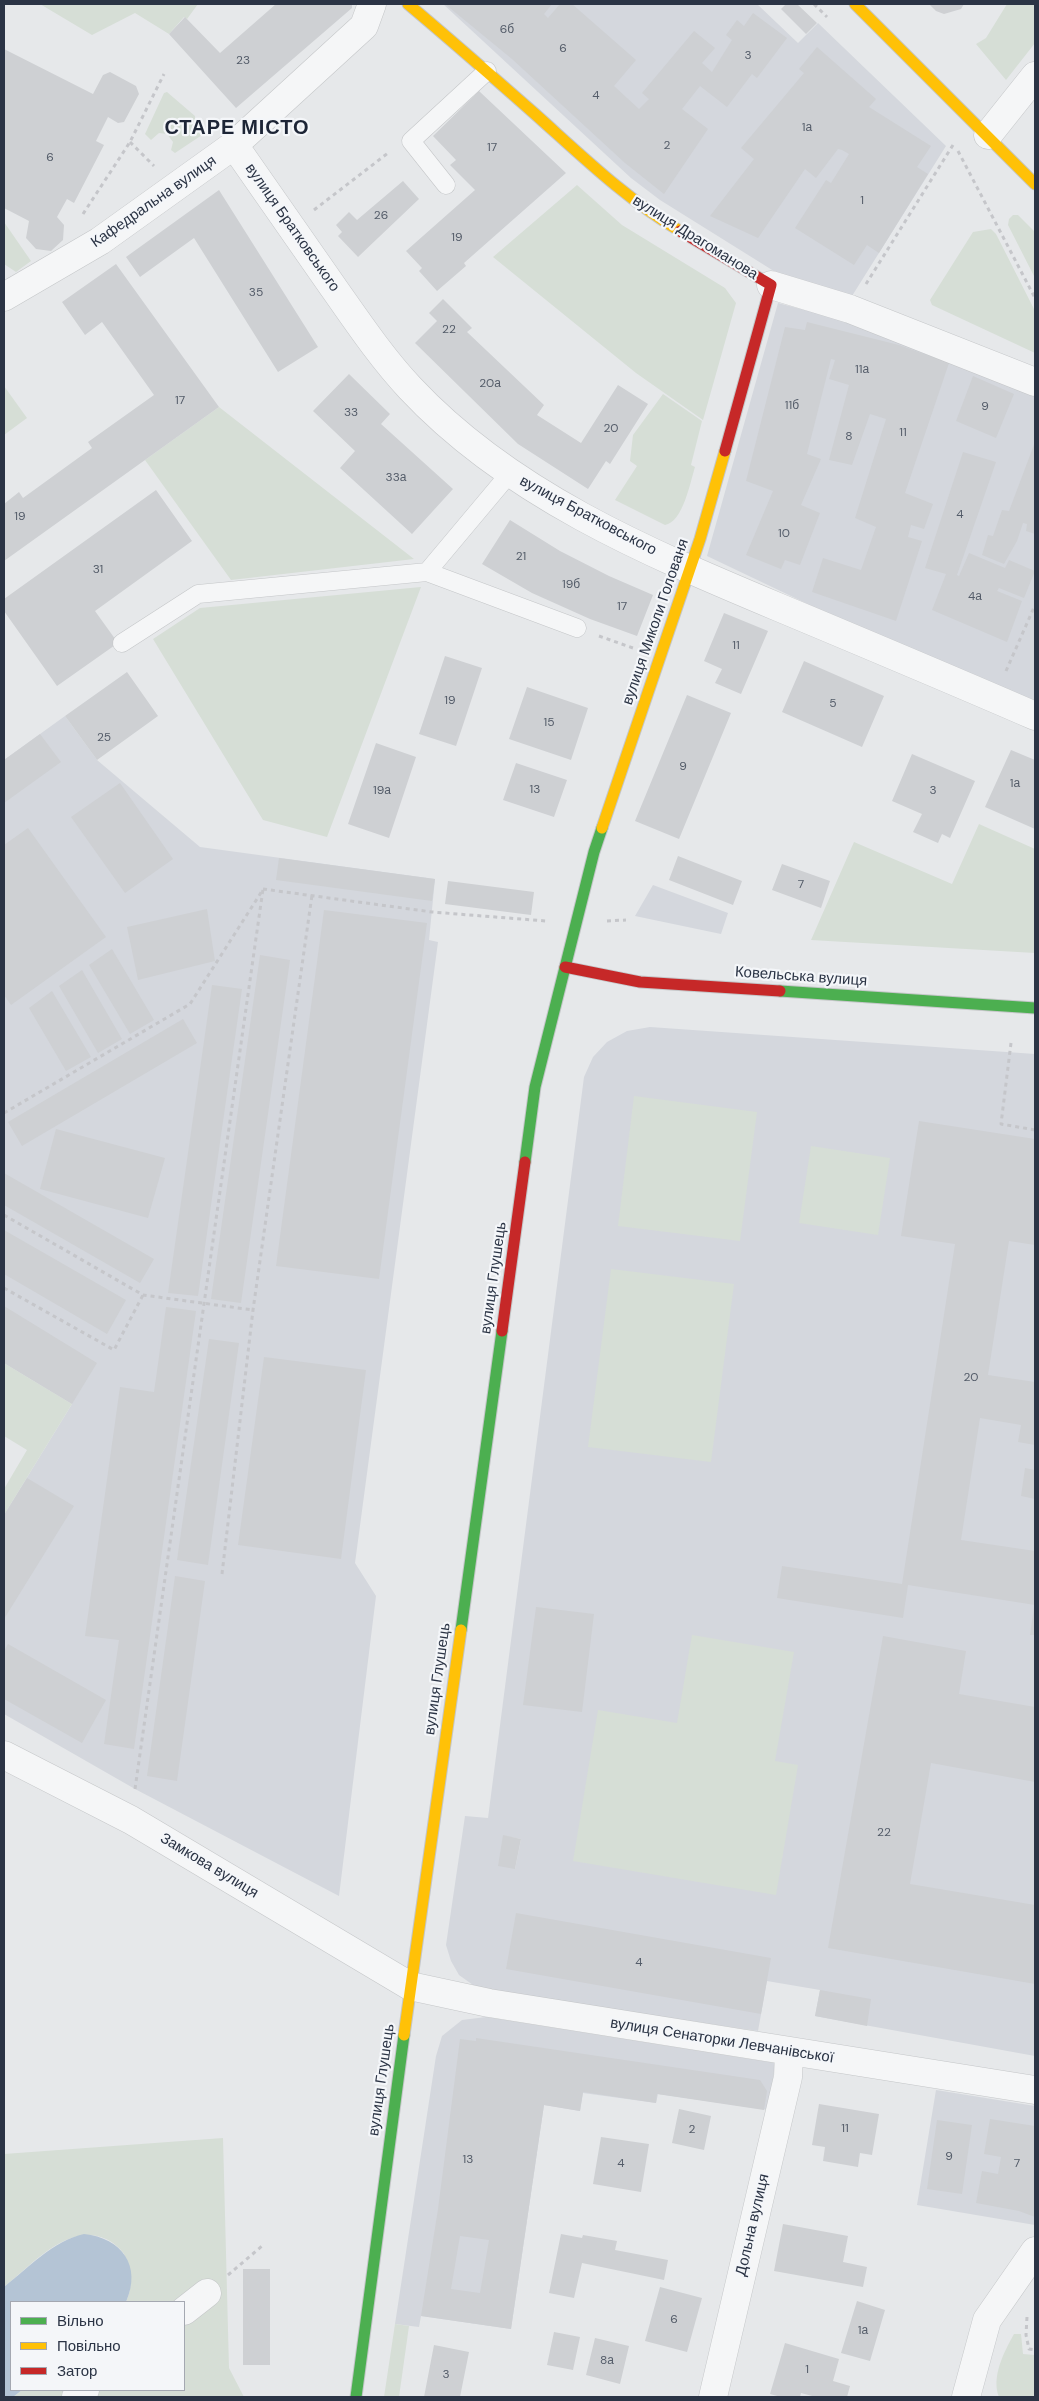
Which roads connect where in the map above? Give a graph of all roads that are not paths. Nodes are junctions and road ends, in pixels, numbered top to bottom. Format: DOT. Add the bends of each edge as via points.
graph roads {
  1 [pos="372,4"];
  2 [pos="408,4"];
  3 [pos="855,4"];
  4 [pos="488,71"];
  5 [pos="1035,76"];
  6 [pos="979,126"];
  7 [pos="234,145"];
  8 [pos="1035,184"];
  9 [pos="446,185"];
  10 [pos="771,284"];
  11 [pos="4,297"];
  12 [pos="1035,382"];
  13 [pos="510,473"];
  14 [pos="689,569"];
  15 [pos="427,572"];
  16 [pos="577,628"];
  17 [pos="122,643"];
  18 [pos="1035,716"];
  19 [pos="565,967"];
  20 [pos="1035,1008"];
  21 [pos="4,1755"];
  22 [pos="410,1986"];
  23 [pos="789,2051"];
  24 [pos="1035,2090"];
  25 [pos="1035,2250"];
  26 [pos="207,2293"];
  27 [pos="185,2310"];
  28 [pos="356,2397"];
  29 [pos="713,2397"];
  30 [pos="966,2397"];
  1 -- 7 [label="street, Кафедральна вулиця" via="364,26"];
  2 -- 4 [label="main road, вулиця Драгоманова"];
  3 -- 6 [label="main road"];
  4 -- 9 [label="lane" via="411,141"];
  4 -- 10 [label="main road, вулиця Драгоманова" via="620,191 650,214"];
  5 -- 6 [label="street"];
  6 -- 8 [label="main road"];
  7 -- 11 [label="street, Кафедральна вулиця" via="100,241"];
  7 -- 13 [label="street, вулиця Братковського" via="365,332 410,388"];
  10 -- 12 [label="street, вулиця Драгоманова" via="850,309"];
  10 -- 14 [label="main road, вулиця Миколи Голованя"];
  13 -- 14 [label="street, вулиця Братковського" via="628,540"];
  13 -- 15 [label="lane"];
  14 -- 18 [label="street, вулиця Братковського" via="999,689"];
  14 -- 19 [label="main road, вулиця Миколи Голованя" via="594,852"];
  15 -- 16 [label="lane"];
  15 -- 17 [label="lane" via="198,594"];
  19 -- 20 [label="main road, Ковельська вулиця" via="640,982"];
  19 -- 22 [label="main road, вулиця Глушець" via="535,1087"];
  21 -- 22 [label="street, Замкова вулиця" via="131,1820"];
  22 -- 23 [label="street, вулиця Сенаторки Левчанівської" via="489,2003"];
  22 -- 28 [label="main road, вулиця Глушець"];
  23 -- 24 [label="street, вулиця Сенаторки Левчанівської"];
  23 -- 29 [label="street, Дольна вулиця" via="788,2076"];
  25 -- 30 [label="street" via="986,2320"];
  26 -- 27 [label="street"];
}
